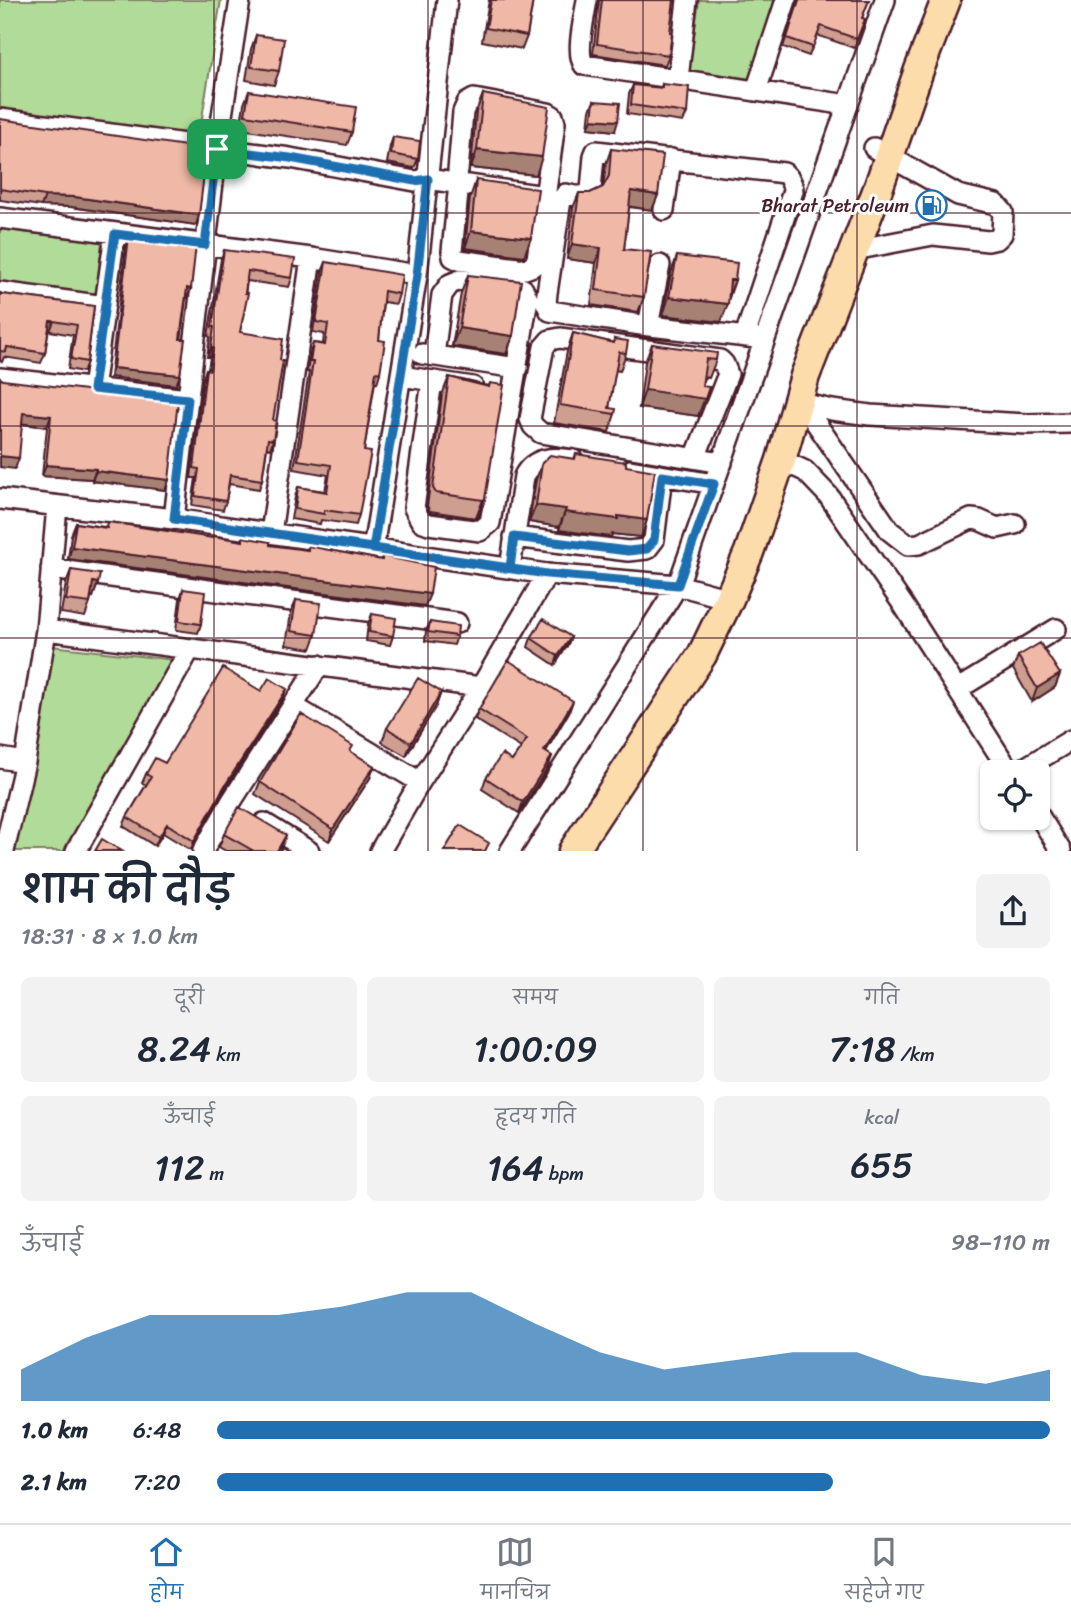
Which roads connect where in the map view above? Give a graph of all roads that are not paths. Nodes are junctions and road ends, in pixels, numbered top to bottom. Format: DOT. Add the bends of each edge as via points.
graph roads {
  1 [pos="240,0"];
  2 [pos="447,0"];
  3 [pos="587,0"];
  4 [pos="687,0"];
  5 [pos="786,0"];
  6 [pos="885,0"];
  7 [pos="926,0"];
  8 [pos="946,0"];
  9 [pos="678,79"];
  10 [pos="756,91"];
  11 [pos="848,105"];
  12 [pos="0,119"];
  13 [pos="217,149"];
  14 [pos="881,152"];
  15 [pos="671,159"];
  16 [pos="428,173"];
  17 [pos="459,177"];
  18 [pos="545,192"];
  19 [pos="664,210"];
  20 [pos="0,218"];
  21 [pos="115,234"];
  22 [pos="205,245"];
  23 [pos="854,250"];
  24 [pos="311,258"];
  25 [pos="660,265"];
  26 [pos="417,275"];
  27 [pos="0,292"];
  28 [pos="105,306"];
  29 [pos="648,326"];
  30 [pos="746,337"];
  31 [pos="765,339"];
  32 [pos="405,351"];
  33 [pos="433,355"];
  34 [pos="518,368"];
  35 [pos="401,376"];
  36 [pos="0,378"];
  37 [pos="432,380"];
  38 [pos="93,389"];
  39 [pos="499,391"];
  40 [pos="188,399"];
  41 [pos="800,403"];
  42 [pos="1071,423"];
  43 [pos="695,458"];
  44 [pos="781,460"];
  45 [pos="587,463"];
  46 [pos="722,463"];
  47 [pos="612,467"];
  48 [pos="662,476"];
  49 [pos="714,484"];
  50 [pos="0,499"];
  51 [pos="57,506"];
  52 [pos="174,519"];
  53 [pos="1015,524"];
  54 [pos="271,533"];
  55 [pos="514,537"];
  56 [pos="373,549"];
  57 [pos="510,568"];
  58 [pos="51,569"];
  59 [pos="547,574"];
  60 [pos="678,585"];
  61 [pos="723,596"];
  62 [pos="457,623"];
  63 [pos="1056,629"];
  64 [pos="46,630"];
  65 [pos="190,649"];
  66 [pos="319,665"];
  67 [pos="481,687"];
  68 [pos="958,690"];
  69 [pos="293,706"];
  70 [pos="1071,740"];
  71 [pos="0,758"];
  72 [pos="1002,760"];
  73 [pos="1038,760"];
  74 [pos="25,762"];
  75 [pos="617,769"];
  76 [pos="420,782"];
  77 [pos="242,809"];
  78 [pos="1050,829"];
  79 [pos="1063,846"];
  80 [pos="4,851"];
  81 [pos="76,851"];
  82 [pos="203,851"];
  83 [pos="309,851"];
  84 [pos="380,851"];
  85 [pos="510,851"];
  86 [pos="555,851"];
  87 [pos="573,851"];
  1 -- 13 [label="street"];
  2 -- 16 [label="street"];
  3 -- 9 [label="street" via="580,51 584,65"];
  4 -- 9 [label="street"];
  5 -- 10 [label="street"];
  6 -- 11 [label="street"];
  7 -- 14 [label="highway"];
  8 -- 14 [label="highway"];
  9 -- 10 [label="street"];
  10 -- 11 [label="street"];
  11 -- 31 [label="street"];
  12 -- 13 [label="street"];
  13 -- 16 [label="street" via="415,181"];
  13 -- 22 [label="street"];
  14 -- 23 [label="highway"];
  14 -- 23 [label="street" via="958,195 996,204 1003,212 1002,234 988,241 933,235"];
  14 -- 61 [label="highway" via="763,455 724,578"];
  15 -- 19 [label="street"];
  15 -- 29 [label="street" via="596,151 591,190 584,197 566,194 561,200 547,293 548,309 554,313"];
  15 -- 30 [label="street" via="784,173 791,181 793,191"];
  16 -- 17 [label="street"];
  16 -- 26 [label="street"];
  17 -- 18 [label="street"];
  17 -- 18 [label="street" via="452,251 459,260 525,268 533,265"];
  17 -- 18 [label="street" via="463,112 474,99 553,116"];
  20 -- 21 [label="street"];
  21 -- 22 [label="street"];
  21 -- 28 [label="street"];
  22 -- 24 [label="street"];
  22 -- 40 [label="street"];
  23 -- 41 [label="highway"];
  24 -- 26 [label="street"];
  24 -- 54 [label="street"];
  25 -- 29 [label="street"];
  26 -- 32 [label="street"];
  27 -- 28 [label="street"];
  28 -- 38 [label="street"];
  29 -- 30 [label="street"];
  30 -- 31 [label="street"];
  31 -- 46 [label="street"];
  32 -- 33 [label="street"];
  32 -- 35 [label="street"];
  33 -- 34 [label="street"];
  33 -- 34 [label="street" via="442,295 450,284 514,285 523,289 528,299"];
  34 -- 39 [label="street"];
  35 -- 37 [label="street"];
  35 -- 56 [label="street"];
  36 -- 38 [label="street"];
  37 -- 39 [label="street"];
  37 -- 39 [label="street" via="414,508 421,521 475,532 490,523"];
  38 -- 40 [label="street"];
  40 -- 52 [label="street"];
  41 -- 42 [label="street" via="870,415"];
  41 -- 44 [label="highway"];
  41 -- 53 [label="street" via="890,531 908,545 971,519 997,528"];
  43 -- 43 [label="street" via="536,430 530,419 544,347 561,338 720,360 728,374"];
  43 -- 46 [label="street"];
  44 -- 61 [label="highway" via="749,552"];
  44 -- 68 [label="street" via="805,471 828,495"];
  45 -- 55 [label="street" via="553,458 532,464 524,476"];
  46 -- 49 [label="street"];
  47 -- 48 [label="street"];
  48 -- 49 [label="street"];
  48 -- 55 [label="street" via="654,540 647,549 628,551"];
  49 -- 60 [label="street"];
  50 -- 51 [label="street"];
  51 -- 52 [label="street"];
  51 -- 58 [label="street"];
  52 -- 54 [label="street"];
  54 -- 56 [label="street"];
  55 -- 57 [label="street"];
  56 -- 57 [label="street"];
  57 -- 59 [label="street"];
  58 -- 62 [label="street"];
  58 -- 64 [label="street"];
  59 -- 60 [label="street"];
  59 -- 67 [label="street"];
  60 -- 61 [label="street"];
  60 -- 85 [label="street"];
  61 -- 75 [label="highway" via="702,655"];
  63 -- 68 [label="street"];
  64 -- 65 [label="street"];
  64 -- 74 [label="street"];
  65 -- 66 [label="street"];
  65 -- 81 [label="street"];
  66 -- 67 [label="street"];
  66 -- 69 [label="street"];
  67 -- 76 [label="street"];
  68 -- 72 [label="street"];
  69 -- 76 [label="street"];
  69 -- 77 [label="street"];
  70 -- 73 [label="street"];
  71 -- 74 [label="street"];
  74 -- 80 [label="street"];
  75 -- 86 [label="highway"];
  75 -- 87 [label="highway"];
  76 -- 84 [label="street"];
  77 -- 82 [label="street"];
  77 -- 83 [label="street"];
  78 -- 79 [label="street"];
}
